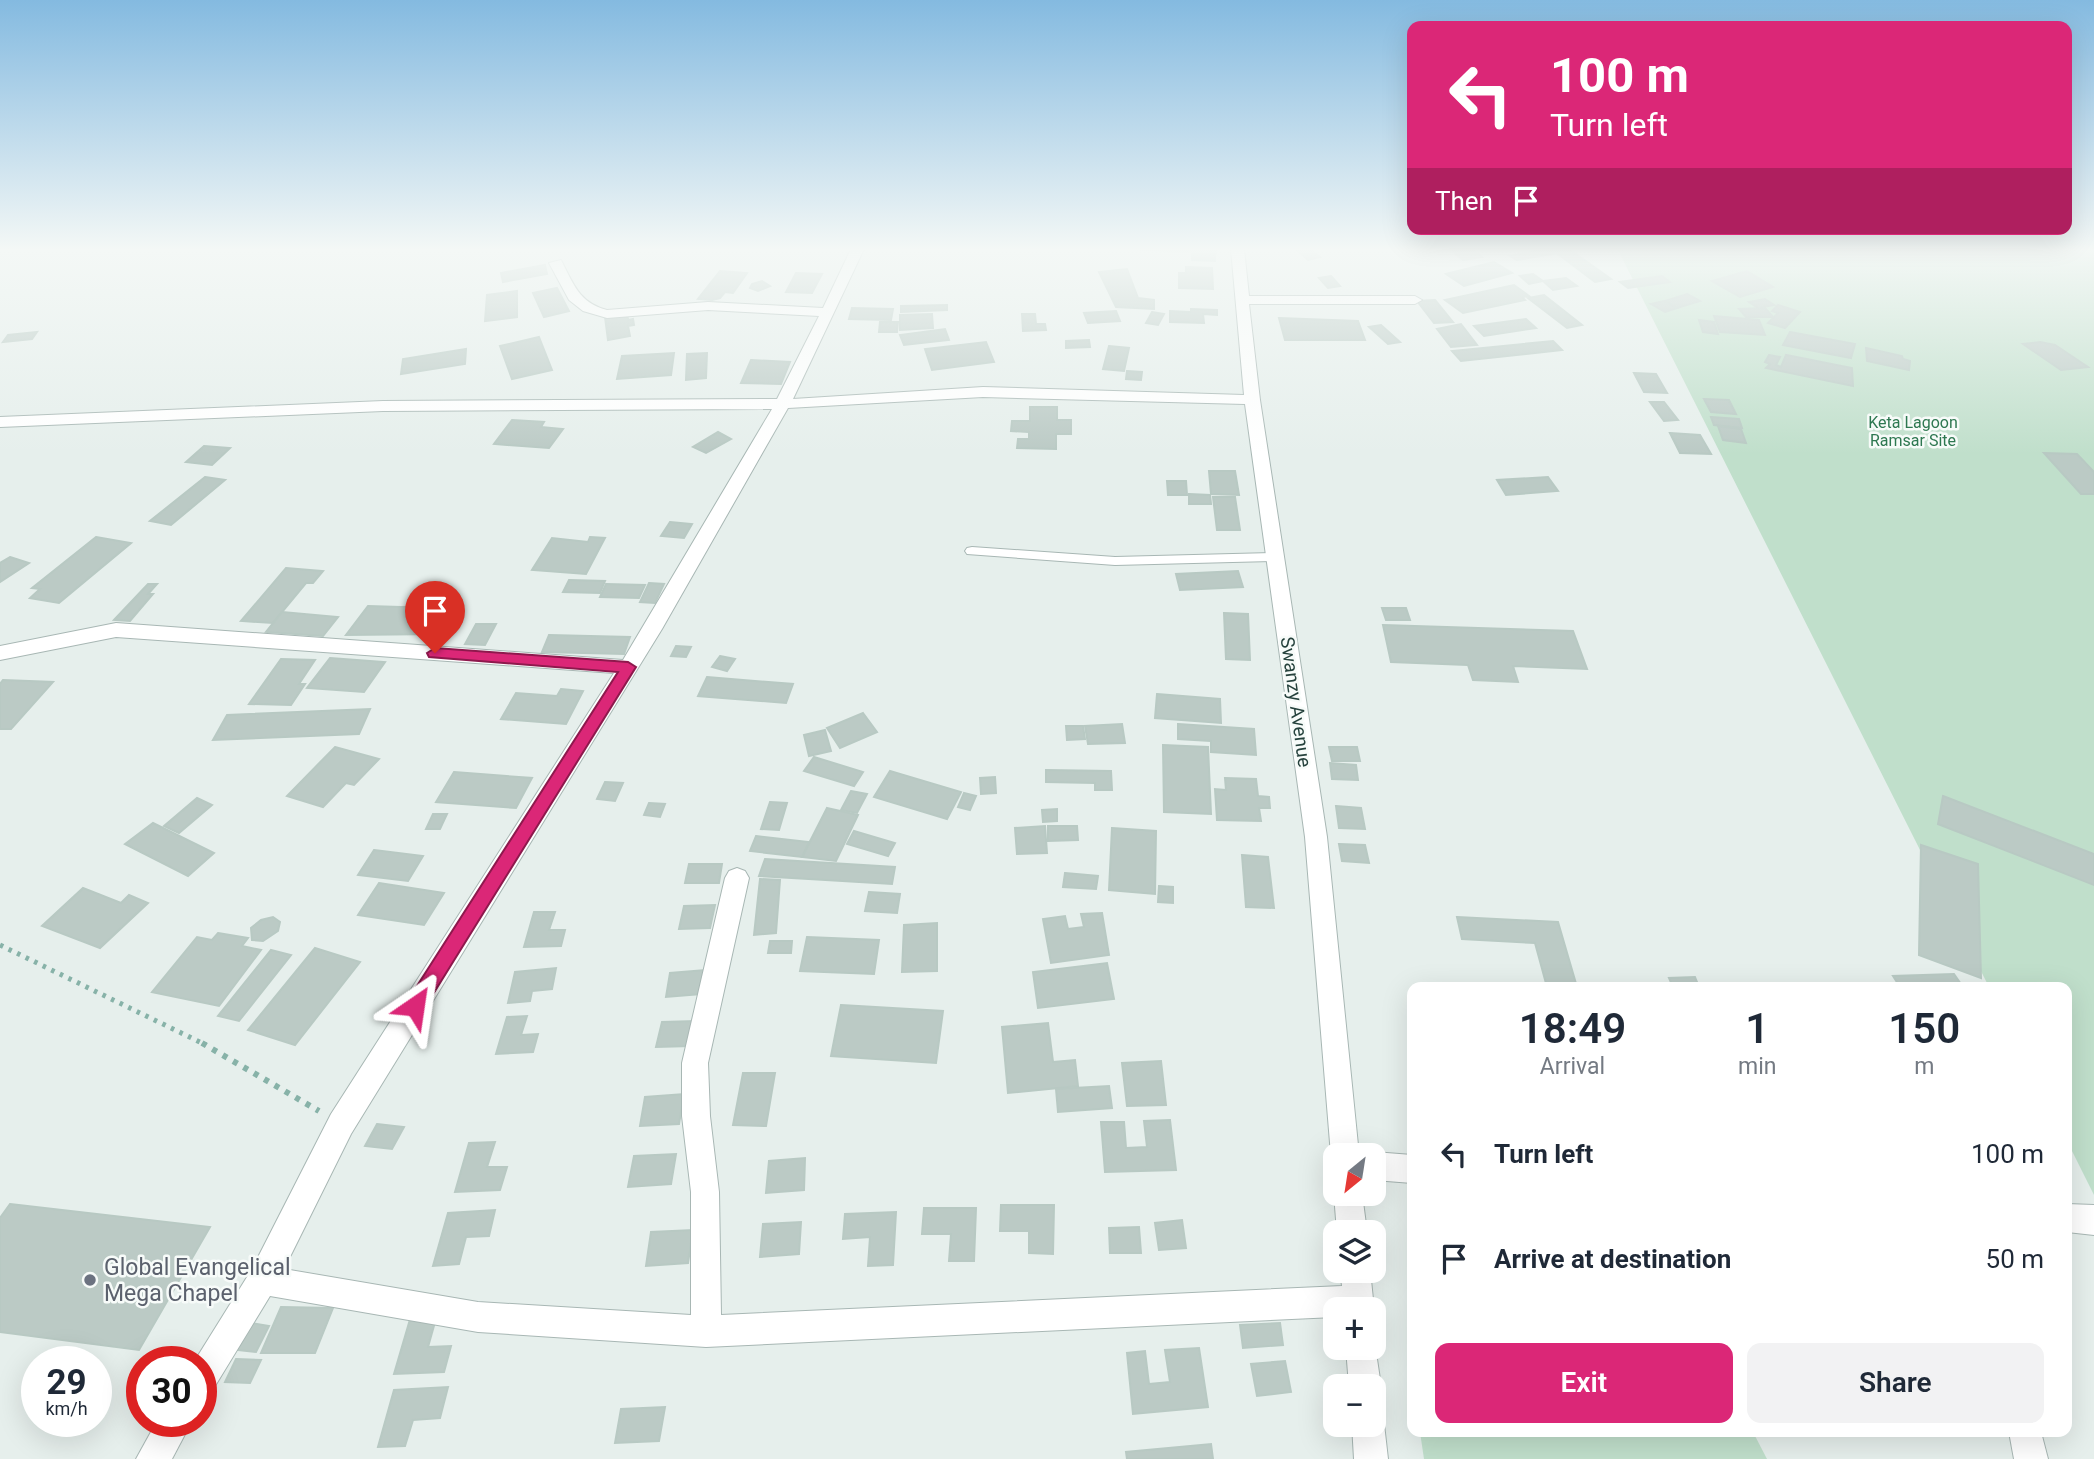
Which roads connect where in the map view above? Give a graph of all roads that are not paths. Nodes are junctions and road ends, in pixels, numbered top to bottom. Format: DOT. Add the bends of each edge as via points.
graph roads {
  1 [pos="825,317"];
  2 [pos="1245,317"];
  3 [pos="1252,400"];
  4 [pos="783,404"];
  5 [pos="0,422"];
  6 [pos="972,551"];
  7 [pos="1275,557"];
  8 [pos="0,653"];
  9 [pos="628,667"];
  10 [pos="737,878"];
  11 [pos="1344,1143"];
  12 [pos="1386,1167"];
  13 [pos="1407,1169"];
  14 [pos="2072,1218"];
  15 [pos="2094,1220"];
  16 [pos="263,1280"];
  17 [pos="1323,1306"];
  18 [pos="706,1331"];
  19 [pos="217,1354"];
  20 [pos="166,1437"];
  21 [pos="1369,1437"];
  22 [pos="2026,1437"];
  23 [pos="153,1459"];
  24 [pos="1371,1459"];
  25 [pos="2031,1459"];
  1 -- 4 [label="street"];
  2 -- 3 [label="street, Swanzy Avenue"];
  3 -- 4 [label="street" via="983,392"];
  3 -- 7 [label="street, Swanzy Avenue"];
  4 -- 5 [label="street" via="383,406"];
  4 -- 9 [label="street"];
  6 -- 7 [label="lane" via="1115,561"];
  7 -- 11 [label="street, Swanzy Avenue" via="1316,837"];
  8 -- 9 [label="street" via="116,630"];
  9 -- 16 [label="street" via="341,1124"];
  10 -- 18 [label="street" via="695,1063 705,1192"];
  12 -- 13 [label="street"];
  14 -- 15 [label="street"];
  16 -- 18 [label="street" via="478,1317"];
  16 -- 19 [label="street"];
  17 -- 18 [label="street"];
  20 -- 23 [label="street"];
  21 -- 24 [label="street"];
  22 -- 25 [label="street"];
}
